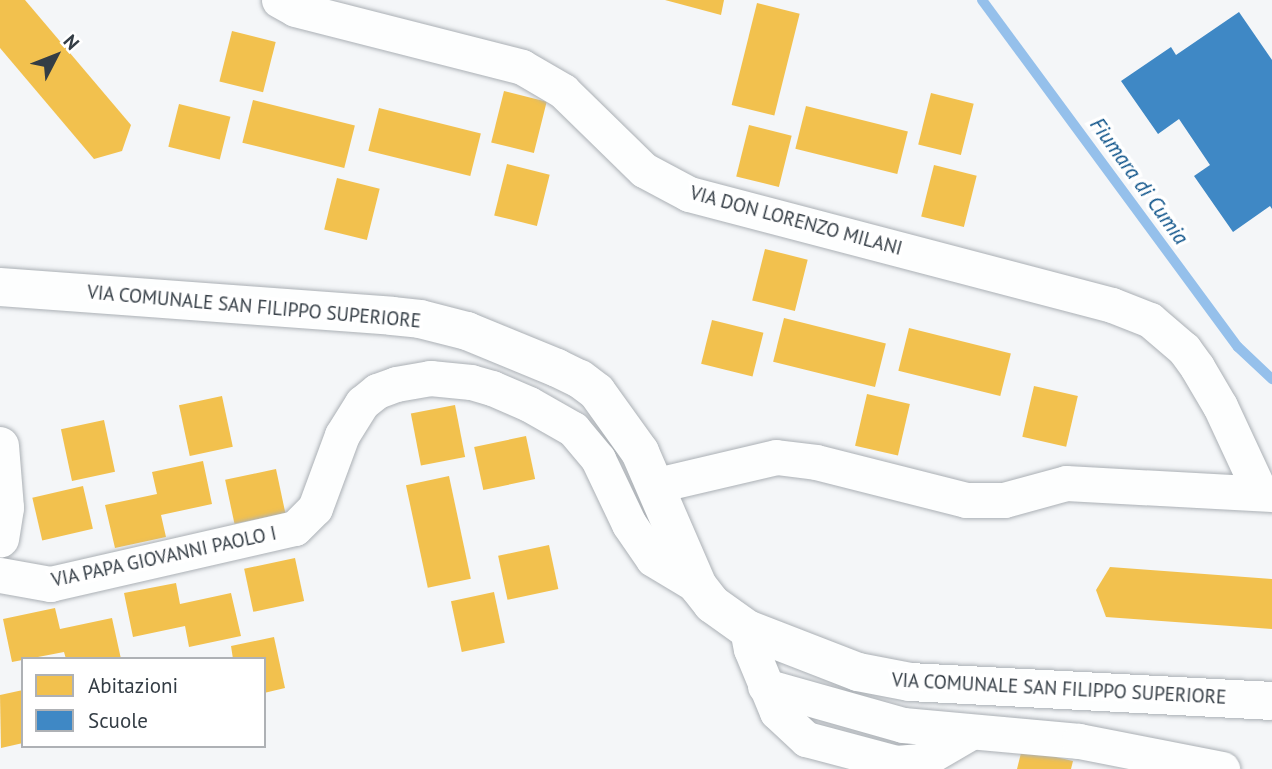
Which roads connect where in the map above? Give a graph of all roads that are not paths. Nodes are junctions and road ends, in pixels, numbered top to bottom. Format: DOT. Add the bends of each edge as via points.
graph roads {
  1 [pos="279,0"];
  2 [pos="0,287"];
  3 [pos="0,446"];
  4 [pos="657,485"];
  5 [pos="1266,493"];
  6 [pos="0,540"];
  7 [pos="0,575"];
  8 [pos="698,586"];
  9 [pos="747,629"];
  10 [pos="1272,701"];
  11 [pos="1222,769"];
  1 -- 5 [label="street, VIA DON LORENZO MILANI" via="295,9 533,72 563,90 644,170 689,194 1132,311 1167,333 1197,367"];
  2 -- 4 [label="street, VIA COMUNALE SAN FILIPPO SUPERIORE" via="392,316 455,327 580,379 612,408"];
  3 -- 6 [label="street" via="5,508"];
  4 -- 5 [label="street" via="776,457 816,462 966,500 1004,500 1066,482"];
  4 -- 8 [label="street, VIA COMUNALE SAN FILIPPO SUPERIORE"];
  7 -- 8 [label="street, VIA PAPA GIOVANNI PAOLO I" via="50,584 295,528 315,508 342,435 362,403 396,384 430,378 492,388 573,429 598,459 629,524 653,559"];
  8 -- 9 [label="street, VIA COMUNALE SAN FILIPPO SUPERIORE" via="712,604"];
  9 -- 10 [label="street, VIA COMUNALE SAN FILIPPO SUPERIORE" via="858,671 897,680"];
  9 -- 11 [label="street" via="765,687 904,725 1079,741"];
}
